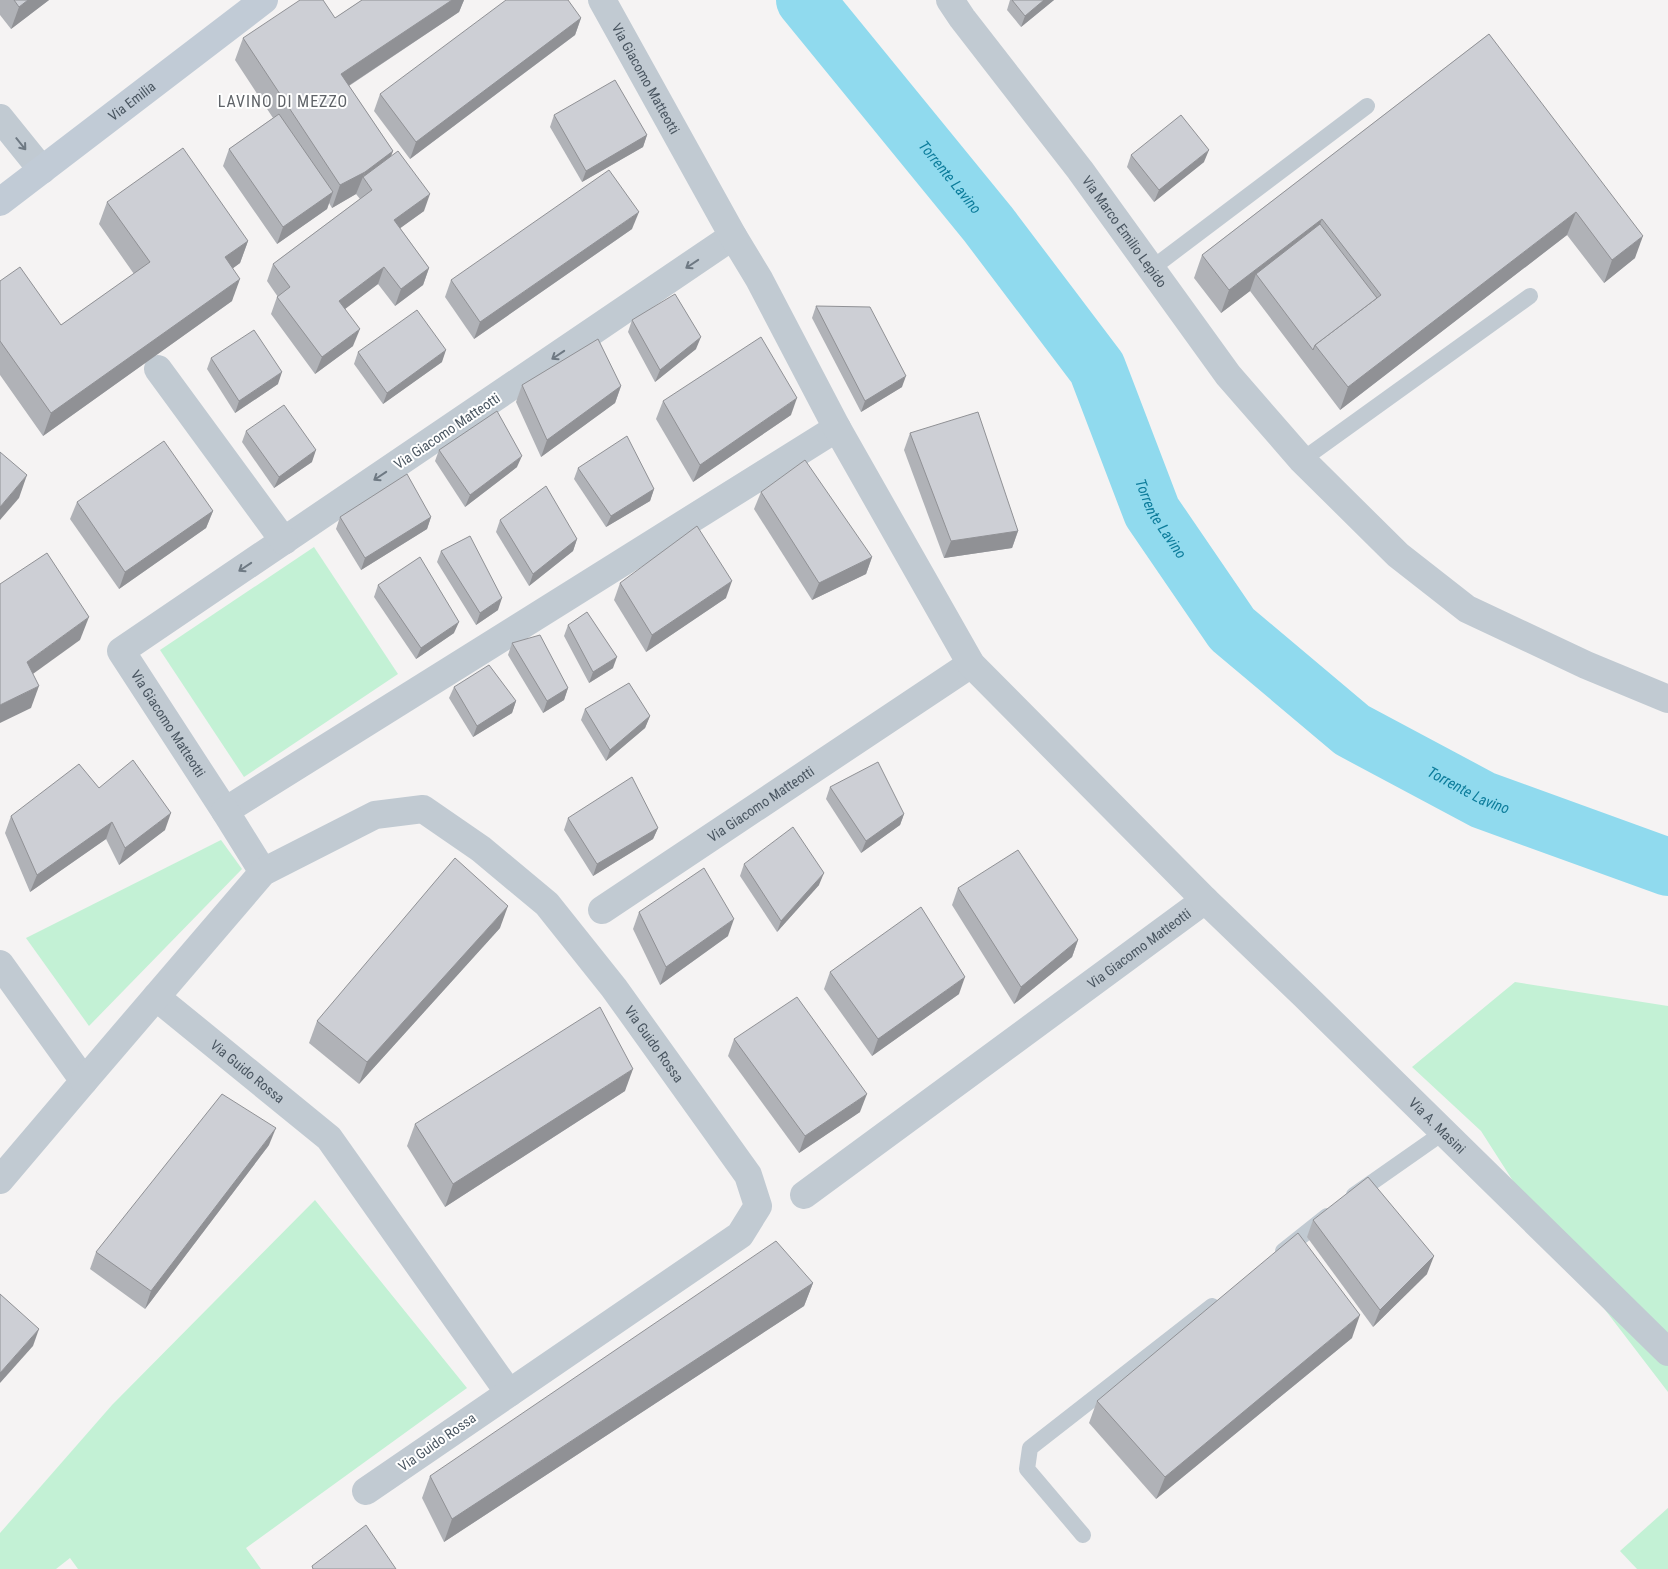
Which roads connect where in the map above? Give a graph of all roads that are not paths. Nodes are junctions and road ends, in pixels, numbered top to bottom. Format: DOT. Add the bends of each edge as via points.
graph roads {
  1 [pos="264,0"];
  2 [pos="602,0"];
  3 [pos="950,0"];
  4 [pos="1367,106"];
  5 [pos="0,118"];
  6 [pos="42,170"];
  7 [pos="0,202"];
  8 [pos="733,236"];
  9 [pos="1151,269"];
  10 [pos="1530,296"];
  11 [pos="158,369"];
  12 [pos="837,428"];
  13 [pos="1302,460"];
  14 [pos="284,541"];
  15 [pos="971,664"];
  16 [pos="1668,699"];
  17 [pos="224,811"];
  18 [pos="263,872"];
  19 [pos="1206,900"];
  20 [pos="602,910"];
  21 [pos="0,964"];
  22 [pos="156,997"];
  23 [pos="84,1081"];
  24 [pos="1444,1132"];
  25 [pos="0,1180"];
  26 [pos="804,1194"];
  27 [pos="1273,1258"];
  28 [pos="1226,1295"];
  29 [pos="1668,1352"];
  30 [pos="509,1393"];
  31 [pos="366,1491"];
  32 [pos="1083,1535"];
  1 -- 6 [label="main road, Via Emilia"];
  2 -- 8 [label="street, Via Giacomo Matteotti"];
  3 -- 9 [label="street, Via Marco Emilio Lepido"];
  4 -- 9 [label="lane"];
  5 -- 6 [label="street, one-way"];
  6 -- 7 [label="main road, Via Emilia"];
  8 -- 12 [label="street, Via Giacomo Matteotti"];
  8 -- 14 [label="street, Via Giacomo Matteotti, one-way"];
  9 -- 13 [label="street, Via Marco Emilio Lepido" via="1228,375"];
  10 -- 13 [label="lane"];
  11 -- 14 [label="street"];
  12 -- 15 [label="street, Via Giacomo Matteotti"];
  12 -- 17 [label="street"];
  13 -- 16 [label="street, Via Marco Emilio Lepido" via="1398,555 1467,608 1586,665"];
  14 -- 17 [label="street, Via Giacomo Matteotti, one-way" via="121,652"];
  15 -- 19 [label="street, Via Giacomo Matteotti"];
  15 -- 20 [label="street, Via Giacomo Matteotti"];
  17 -- 18 [label="street"];
  18 -- 22 [label="street, Via Guido Rossa"];
  18 -- 30 [label="street, Via Guido Rossa" via="375,815 423,809 481,849 547,904 614,988 748,1175 758,1206 740,1235"];
  19 -- 24 [label="street, Via A. Masini"];
  19 -- 26 [label="street, Via Giacomo Matteotti"];
  21 -- 23 [label="street"];
  22 -- 23 [label="street, Via Guido Rossa"];
  22 -- 30 [label="street, Via Guido Rossa" via="329,1138"];
  23 -- 25 [label="street, Via Guido Rossa"];
  24 -- 27 [label="lane"];
  24 -- 29 [label="street, Via A. Masini"];
  28 -- 32 [label="lane" via="1030,1448 1027,1469"];
  30 -- 31 [label="street, Via Guido Rossa"];
}
